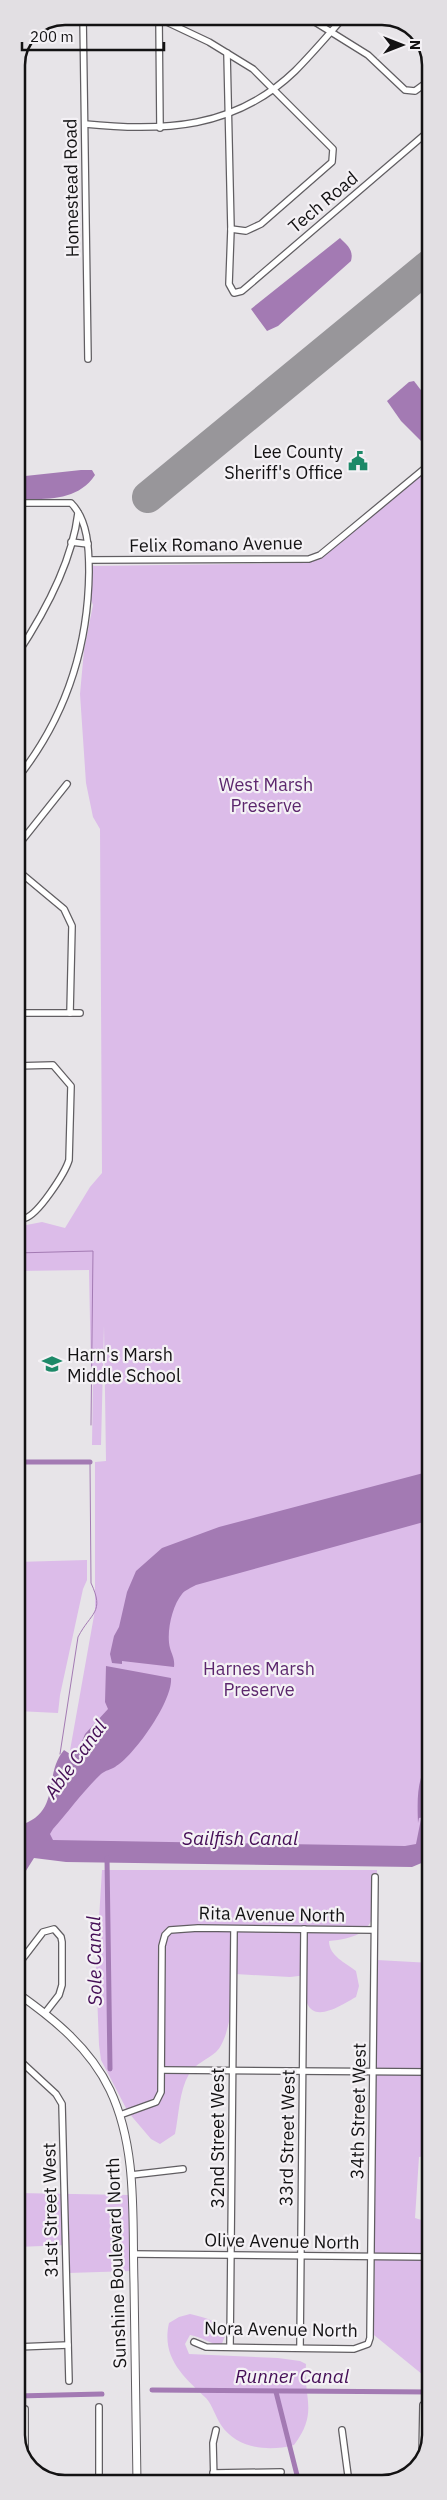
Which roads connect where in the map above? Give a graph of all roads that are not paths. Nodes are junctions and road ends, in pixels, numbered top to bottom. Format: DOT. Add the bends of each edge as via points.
graph roads {
  1 [pos="83,25"];
  2 [pos="157,25"];
  3 [pos="173,25"];
  4 [pos="321,25"];
  5 [pos="337,25"];
  6 [pos="331,31"];
  7 [pos="227,53"];
  8 [pos="422,86"];
  9 [pos="274,88"];
  10 [pos="229,112"];
  11 [pos="85,124"];
  12 [pos="160,128"];
  13 [pos="422,137"];
  14 [pos="231,229"];
  15 [pos="88,359"];
  16 [pos="422,471"];
  17 [pos="25,503"];
  18 [pos="78,510"];
  19 [pos="71,542"];
  20 [pos="88,544"];
  21 [pos="89,560"];
  22 [pos="25,641"];
  23 [pos="25,767"];
  24 [pos="67,784"];
  25 [pos="25,837"];
  26 [pos="25,876"];
  27 [pos="25,1013"];
  28 [pos="70,1013"];
  29 [pos="80,1013"];
  30 [pos="25,1066"];
  31 [pos="25,1218"];
  32 [pos="375,1877"];
  33 [pos="234,1929"];
  34 [pos="304,1929"];
  35 [pos="374,1930"];
  36 [pos="25,1955"];
  37 [pos="25,1999"];
  38 [pos="45,2013"];
  39 [pos="25,2066"];
  40 [pos="162,2070"];
  41 [pos="233,2070"];
  42 [pos="303,2071"];
  43 [pos="373,2071"];
  44 [pos="422,2072"];
  45 [pos="120,2115"];
  46 [pos="183,2169"];
  47 [pos="131,2175"];
  48 [pos="133,2254"];
  49 [pos="230,2255"];
  50 [pos="301,2256"];
  51 [pos="371,2256"];
  52 [pos="422,2257"];
  53 [pos="194,2342"];
  54 [pos="368,2344"];
  55 [pos="68,2345"];
  56 [pos="25,2347"];
  57 [pos="230,2348"];
  58 [pos="300,2348"];
  59 [pos="69,2381"];
  60 [pos="99,2407"];
  61 [pos="25,2409"];
  62 [pos="216,2430"];
  63 [pos="342,2430"];
  64 [pos="25,2440"];
  65 [pos="281,2472"];
  66 [pos="214,2473"];
  67 [pos="99,2475"];
  68 [pos="137,2475"];
  69 [pos="349,2475"];
  1 -- 11 [label="street, Homestead Road"];
  2 -- 12 [label="street"];
  3 -- 7 [label="street"];
  4 -- 6 [label="street"];
  5 -- 6 [label="street"];
  6 -- 8 [label="street" via="373,59 405,90 416,90"];
  6 -- 9 [label="street" via="296,70"];
  7 -- 9 [label="street" via="254,69"];
  7 -- 10 [label="street"];
  9 -- 10 [label="street"];
  9 -- 14 [label="street" via="333,149 332,162 261,224 246,231"];
  10 -- 12 [label="street" via="196,123"];
  10 -- 14 [label="street"];
  11 -- 12 [label="street"];
  11 -- 15 [label="street, Homestead Road"];
  13 -- 14 [label="street, Tech Road" via="242,291 234,293 229,284"];
  16 -- 21 [label="street, Felix Romano Avenue" via="320,555 309,559"];
  17 -- 18 [label="street" via="71,503"];
  18 -- 19 [label="street"];
  18 -- 20 [label="street"];
  19 -- 20 [label="street"];
  19 -- 22 [label="street" via="46,606"];
  20 -- 21 [label="street"];
  21 -- 23 [label="street" via="86,620 74,675 52,727"];
  24 -- 25 [label="street"];
  26 -- 28 [label="street" via="64,909 72,926"];
  27 -- 28 [label="street"];
  28 -- 29 [label="street"];
  30 -- 31 [label="street" via="53,1065 72,1086 66,1171 33,1213"];
  32 -- 35 [label="street, 34th Street West"];
  33 -- 34 [label="street, Rita Avenue North"];
  33 -- 40 [label="street, Rita Avenue North" via="175,1928 165,1935 162,1946"];
  33 -- 41 [label="street, 32nd Street West"];
  34 -- 35 [label="street, Rita Avenue North"];
  34 -- 42 [label="street, 33rd Street West"];
  35 -- 43 [label="street, 34th Street West"];
  36 -- 38 [label="street" via="43,1932 54,1929 58,1932 62,1942 62,1985 59,1995"];
  37 -- 38 [label="street, Sunshine Boulevard North"];
  38 -- 45 [label="street, Sunshine Boulevard North" via="96,2065"];
  39 -- 55 [label="street, 31st Street West" via="56,2094 62,2104"];
  40 -- 41 [label="street"];
  40 -- 45 [label="street" via="161,2092 156,2102"];
  41 -- 42 [label="street"];
  41 -- 49 [label="street, 32nd Street West"];
  42 -- 43 [label="street"];
  42 -- 50 [label="street, 33rd Street West"];
  43 -- 44 [label="street"];
  43 -- 51 [label="street, 34th Street West"];
  45 -- 47 [label="street, Sunshine Boulevard North"];
  46 -- 47 [label="street"];
  47 -- 48 [label="street, Sunshine Boulevard North"];
  48 -- 49 [label="street, Olive Avenue North"];
  48 -- 68 [label="street, Sunshine Boulevard North"];
  49 -- 50 [label="street, Olive Avenue North"];
  49 -- 57 [label="street, 32nd Street West"];
  50 -- 51 [label="street, Olive Avenue North"];
  50 -- 58 [label="street, 33rd Street West"];
  51 -- 52 [label="street, Olive Avenue North"];
  51 -- 54 [label="street, 34th Street West"];
  53 -- 57 [label="street, Nora Avenue North" via="206,2347"];
  54 -- 58 [label="street, Nora Avenue North" via="360,2348"];
  55 -- 56 [label="street"];
  55 -- 59 [label="street, 31st Street West"];
  57 -- 58 [label="street, Nora Avenue North"];
  60 -- 67 [label="street"];
  61 -- 64 [label="street"];
  62 -- 66 [label="street"];
  63 -- 69 [label="street"];
  65 -- 66 [label="street"];
}
